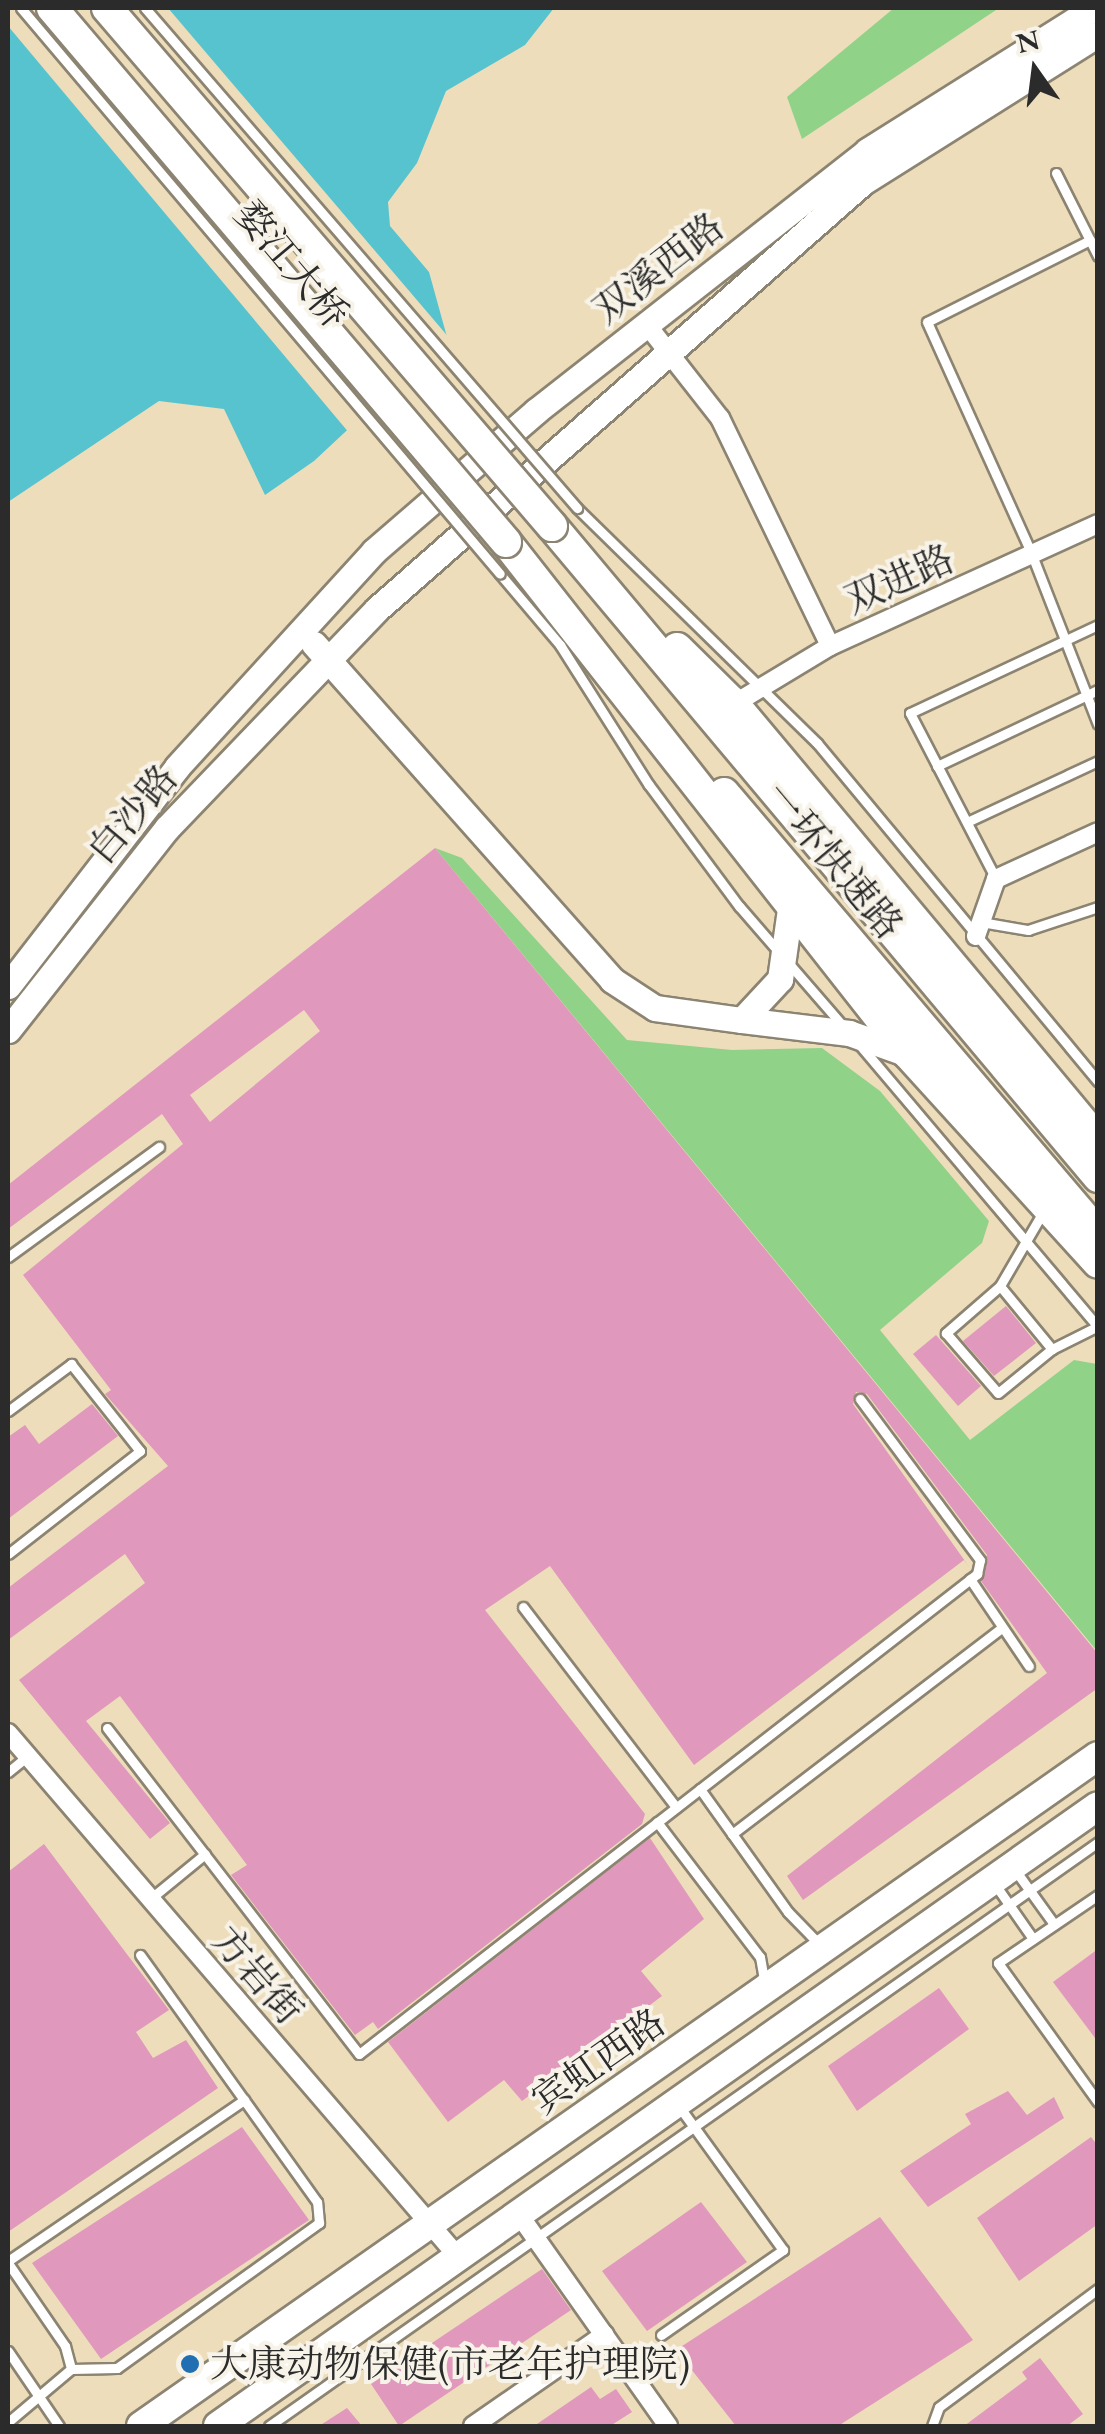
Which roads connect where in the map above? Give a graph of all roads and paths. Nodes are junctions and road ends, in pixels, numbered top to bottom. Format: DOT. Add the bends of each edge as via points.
graph roads {
  1 [pos="21,8"];
  2 [pos="52,8"];
  3 [pos="108,8"];
  4 [pos="145,8"];
  5 [pos="1094,8"];
  6 [pos="1098,34"];
  7 [pos="1056,174"];
  8 [pos="1090,240"];
  9 [pos="1098,256"];
  10 [pos="647,325"];
  11 [pos="666,349"];
  12 [pos="1098,524"];
  13 [pos="552,526"];
  14 [pos="506,542"];
  15 [pos="1032,554"];
  16 [pos="1098,625"];
  17 [pos="300,629"];
  18 [pos="1064,640"];
  19 [pos="830,646"];
  20 [pos="325,656"];
  21 [pos="758,684"];
  22 [pos="1098,690"];
  23 [pos="1086,695"];
  24 [pos="734,704"];
  25 [pos="1098,724"];
  26 [pos="1098,762"];
  27 [pos="937,766"];
  28 [pos="966,822"];
  29 [pos="1098,832"];
  30 [pos="996,879"];
  31 [pos="1098,907"];
  32 [pos="790,909"];
  33 [pos="978,929"];
  34 [pos="785,959"];
  35 [pos="8,986"];
  36 [pos="742,1020"];
  37 [pos="8,1030"];
  38 [pos="849,1033"];
  39 [pos="908,1054"];
  40 [pos="1098,1082"];
  41 [pos="1098,1140"];
  42 [pos="159,1146"];
  43 [pos="1098,1176"];
  44 [pos="1048,1206"];
  45 [pos="1098,1232"];
  46 [pos="1024,1239"];
  47 [pos="8,1257"];
  48 [pos="1098,1264"];
  49 [pos="1000,1286"];
  50 [pos="1097,1327"];
  51 [pos="1052,1348"];
  52 [pos="860,1399"];
  53 [pos="8,1411"];
  54 [pos="8,1554"];
  55 [pos="970,1580"];
  56 [pos="523,1607"];
  57 [pos="1001,1628"];
  58 [pos="1029,1666"];
  59 [pos="107,1728"];
  60 [pos="8,1732"];
  61 [pos="28,1756"];
  62 [pos="1098,1756"];
  63 [pos="8,1772"];
  64 [pos="700,1789"];
  65 [pos="1098,1806"];
  66 [pos="676,1807"];
  67 [pos="658,1822"];
  68 [pos="732,1834"];
  69 [pos="1098,1842"];
  70 [pos="205,1854"];
  71 [pos="1010,1885"];
  72 [pos="1098,1894"];
  73 [pos="150,1899"];
  74 [pos="1054,1924"];
  75 [pos="1033,1939"];
  76 [pos="824,1949"];
  77 [pos="140,1955"];
  78 [pos="766,1989"];
  79 [pos="244,2100"];
  80 [pos="1098,2102"];
  81 [pos="685,2114"];
  82 [pos="430,2225"];
  83 [pos="527,2226"];
  84 [pos="460,2259"];
  85 [pos="8,2262"];
  86 [pos="1098,2288"];
  87 [pos="604,2335"];
  88 [pos="661,2335"];
  89 [pos="8,2350"];
  90 [pos="71,2369"];
  91 [pos="40,2399"];
  92 [pos="8,2422"];
  93 [pos="59,2426"];
  94 [pos="141,2426"];
  95 [pos="218,2426"];
  96 [pos="269,2426"];
  97 [pos="473,2426"];
  98 [pos="668,2426"];
  99 [pos="932,2426"];
  1 -- 34 [label="lane, 婺江大桥, bridge" via="560,644 672,816"];
  2 -- 14 [label="highway, 婺江大桥, bridge"];
  3 -- 13 [label="highway, 婺江大桥, bridge"];
  4 -- 21 [label="lane, 婺江大桥, bridge" via="577,508"];
  5 -- 10 [label="main road, 双溪西路" via="867,151"];
  6 -- 11 [label="main road, 双溪西路" via="863,182"];
  7 -- 8 [label="lane"];
  8 -- 9 [label="lane"];
  8 -- 15 [label="lane" via="927,322"];
  10 -- 11 [label="street"];
  10 -- 17 [label="main road, 双溪西路" via="374,551"];
  11 -- 19 [label="street" via="720,418"];
  11 -- 20 [label="main road, 双溪西路"];
  12 -- 15 [label="street, 双进路"];
  13 -- 24 [label="highway"];
  13 -- 43 [label="highway, 一环快速路"];
  14 -- 32 [label="highway"];
  14 -- 45 [label="highway, 一环快速路"];
  15 -- 18 [label="lane"];
  15 -- 19 [label="street, 双进路"];
  16 -- 18 [label="lane"];
  17 -- 20 [label="main road"];
  17 -- 35 [label="main road, 白沙路" via="177,767"];
  18 -- 23 [label="lane"];
  18 -- 27 [label="lane" via="910,713"];
  19 -- 21 [label="street, 双进路"];
  20 -- 36 [label="main road" via="612,980 655,1008"];
  20 -- 37 [label="main road, 白沙路" via="167,828"];
  21 -- 24 [label="street, 双进路"];
  21 -- 33 [label="lane, 婺江大桥"];
  22 -- 23 [label="lane"];
  23 -- 25 [label="lane"];
  23 -- 27 [label="lane"];
  24 -- 41 [label="highway"];
  26 -- 28 [label="lane"];
  27 -- 28 [label="lane"];
  28 -- 30 [label="lane"];
  29 -- 30 [label="street"];
  30 -- 33 [label="street"];
  31 -- 33 [label="lane" via="1028,930"];
  32 -- 34 [label="main road"];
  32 -- 39 [label="highway"];
  33 -- 40 [label="lane, 婺江大桥"];
  34 -- 36 [label="main road" via="780,979"];
  34 -- 38 [label="lane, 婺江大桥"];
  36 -- 38 [label="main road"];
  38 -- 39 [label="main road"];
  38 -- 46 [label="lane, 婺江大桥"];
  39 -- 44 [label="highway"];
  42 -- 47 [label="lane"];
  44 -- 46 [label="lane"];
  44 -- 48 [label="highway"];
  46 -- 49 [label="lane"];
  46 -- 50 [label="lane, 婺江大桥"];
  49 -- 51 [label="lane"];
  49 -- 51 [label="lane" via="946,1333 998,1392"];
  50 -- 51 [label="lane"];
  52 -- 55 [label="lane" via="980,1560"];
  53 -- 54 [label="lane" via="72,1364 140,1451"];
  55 -- 57 [label="lane"];
  55 -- 64 [label="lane"];
  56 -- 66 [label="lane"];
  57 -- 58 [label="lane"];
  57 -- 68 [label="lane"];
  59 -- 70 [label="lane"];
  60 -- 61 [label="street, 方岩街"];
  61 -- 63 [label="lane"];
  61 -- 73 [label="street, 方岩街"];
  62 -- 76 [label="main road, 宾虹西路"];
  64 -- 66 [label="lane"];
  64 -- 68 [label="lane"];
  65 -- 71 [label="main road"];
  66 -- 67 [label="lane"];
  67 -- 70 [label="lane" via="359,2054"];
  67 -- 78 [label="lane" via="760,1957"];
  68 -- 76 [label="lane"];
  69 -- 71 [label="lane"];
  70 -- 73 [label="lane"];
  71 -- 74 [label="lane"];
  71 -- 75 [label="lane"];
  71 -- 81 [label="main road"];
  72 -- 74 [label="lane"];
  73 -- 82 [label="street, 方岩街"];
  74 -- 75 [label="lane"];
  75 -- 80 [label="lane" via="998,1963"];
  76 -- 78 [label="main road, 宾虹西路"];
  77 -- 79 [label="lane"];
  78 -- 82 [label="main road, 宾虹西路"];
  79 -- 85 [label="lane"];
  79 -- 90 [label="lane" via="317,2202 319,2223 117,2368"];
  81 -- 83 [label="main road"];
  81 -- 88 [label="lane" via="783,2250"];
  82 -- 84 [label="street, 方岩街"];
  82 -- 94 [label="main road, 宾虹西路"];
  83 -- 84 [label="main road"];
  83 -- 87 [label="street"];
  83 -- 96 [label="lane"];
  84 -- 95 [label="main road"];
  85 -- 90 [label="lane" via="65,2346"];
  86 -- 99 [label="lane" via="939,2407"];
  87 -- 97 [label="street"];
  87 -- 98 [label="street"];
  89 -- 91 [label="lane"];
  90 -- 91 [label="lane"];
  91 -- 92 [label="lane"];
  91 -- 93 [label="lane"];
}
